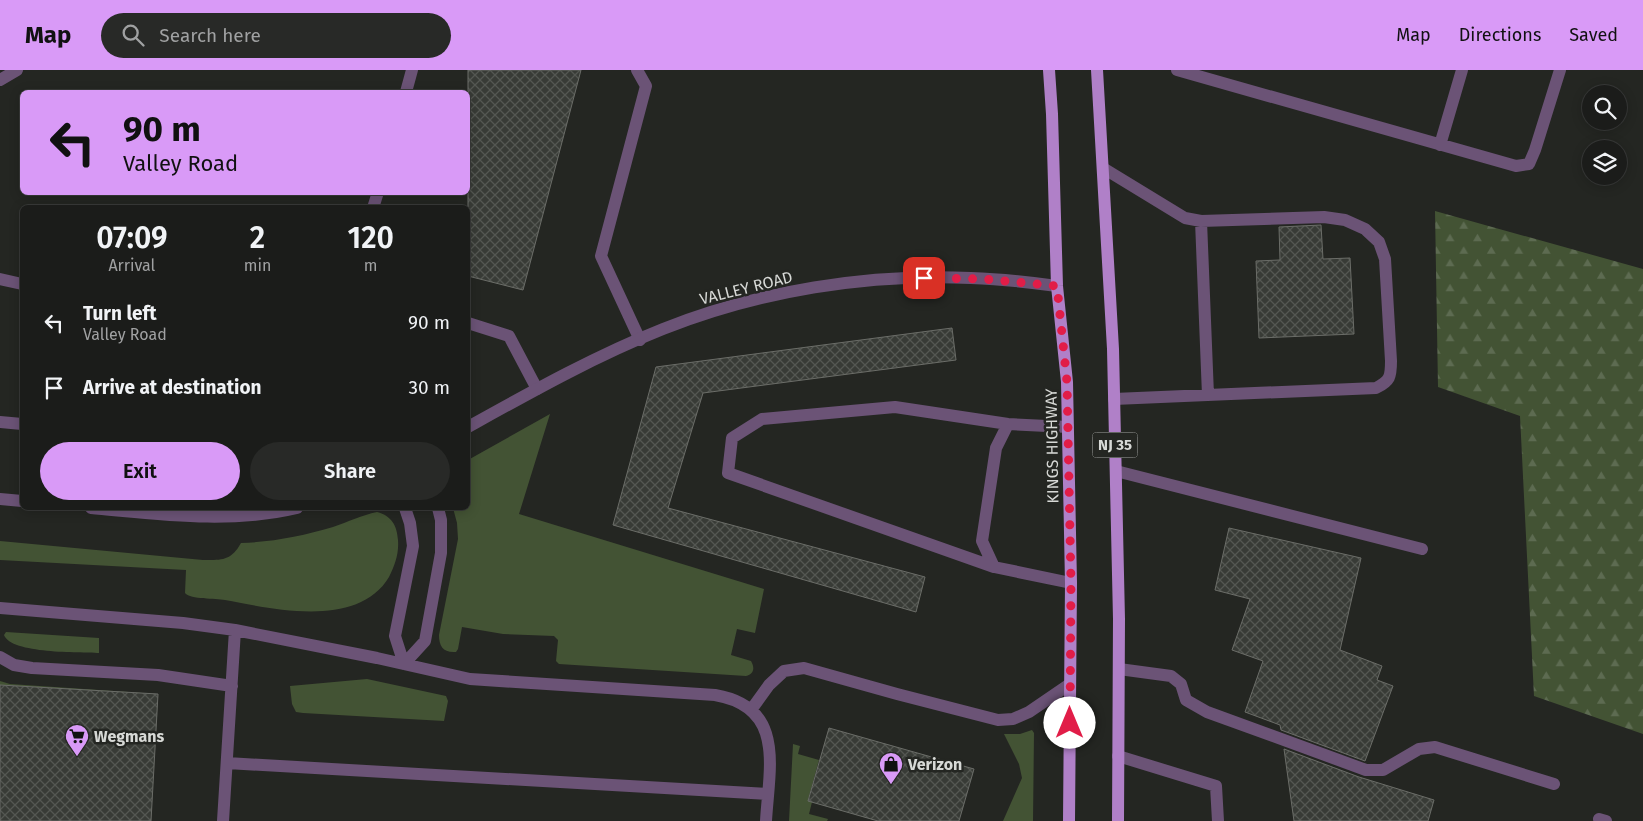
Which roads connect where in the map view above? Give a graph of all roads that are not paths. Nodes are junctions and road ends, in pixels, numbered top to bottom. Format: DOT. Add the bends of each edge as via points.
graph roads {
  1 [pos="17,70"];
  2 [pos="412,70"];
  3 [pos="637,70"];
  4 [pos="1049,70"];
  5 [pos="1097,70"];
  6 [pos="1176,70"];
  7 [pos="1462,70"];
  8 [pos="1560,70"];
  9 [pos="0,80"];
  10 [pos="407,90"];
  11 [pos="1440,145"];
  12 [pos="1103,168"];
  13 [pos="1201,222"];
  14 [pos="0,279"];
  15 [pos="20,284"];
  16 [pos="1057,286"];
  17 [pos="470,324"];
  18 [pos="640,340"];
  19 [pos="537,389"];
  20 [pos="1208,395"];
  21 [pos="1114,398"];
  22 [pos="0,422"];
  23 [pos="20,424"];
  24 [pos="1008,424"];
  25 [pos="470,426"];
  26 [pos="1068,427"];
  27 [pos="1116,471"];
  28 [pos="0,499"];
  29 [pos="20,501"];
  30 [pos="116,510"];
  31 [pos="286,510"];
  32 [pos="406,510"];
  33 [pos="438,510"];
  34 [pos="1422,549"];
  35 [pos="994,567"];
  36 [pos="1071,583"];
  37 [pos="0,608"];
  38 [pos="235,630"];
  39 [pos="0,657"];
  40 [pos="404,664"];
  41 [pos="1119,669"];
  42 [pos="1070,684"];
  43 [pos="232,686"];
  44 [pos="752,710"];
  45 [pos="1118,756"];
  46 [pos="227,763"];
  47 [pos="1554,784"];
  48 [pos="768,794"];
  49 [pos="223,821"];
  50 [pos="766,821"];
  51 [pos="1069,821"];
  52 [pos="1118,821"];
  53 [pos="1218,821"];
  1 -- 9 [label="street"];
  2 -- 10 [label="street"];
  3 -- 18 [label="street" via="646,86 601,256"];
  4 -- 16 [label="main road, KINGS HIGHWAY / NJ 35"];
  5 -- 12 [label="main road, NJ 35"];
  6 -- 11 [label="street"];
  7 -- 11 [label="street"];
  8 -- 11 [label="street" via="1529,164 1516,166"];
  12 -- 13 [label="street" via="1185,218"];
  12 -- 21 [label="main road, NJ 35"];
  13 -- 20 [label="street"];
  13 -- 20 [label="street" via="1324,216 1345,220 1365,229 1379,242 1385,259 1391,361 1391,374 1386,383 1376,388"];
  14 -- 15 [label="street"];
  16 -- 18 [label="street, VALLEY ROAD" via="969,278 836,285 748,302 706,314"];
  16 -- 26 [label="main road, KINGS HIGHWAY / NJ 35" via="1067,382"];
  17 -- 19 [label="street" via="509,336"];
  18 -- 19 [label="street, VALLEY ROAD"];
  19 -- 25 [label="street, VALLEY ROAD"];
  20 -- 21 [label="street"];
  21 -- 27 [label="main road, NJ 35"];
  22 -- 23 [label="street"];
  24 -- 26 [label="street"];
  24 -- 35 [label="street" via="996,448 982,541"];
  24 -- 35 [label="street" via="895,407 762,419 732,438 728,473"];
  26 -- 36 [label="main road, KINGS HIGHWAY / NJ 35"];
  27 -- 34 [label="street"];
  27 -- 41 [label="main road, NJ 35"];
  28 -- 29 [label="street"];
  30 -- 31 [label="street" via="214,517"];
  32 -- 40 [label="street" via="413,546 395,636"];
  33 -- 40 [label="street" via="441,553 425,641"];
  35 -- 36 [label="street"];
  36 -- 42 [label="main road, KINGS HIGHWAY / NJ 35"];
  37 -- 38 [label="street"];
  38 -- 40 [label="street"];
  38 -- 43 [label="street"];
  39 -- 43 [label="street" via="14,665 32,668 158,674"];
  40 -- 44 [label="street" via="470,679 715,695 731,698"];
  41 -- 45 [label="main road, NJ 35"];
  41 -- 47 [label="street" via="1171,676 1181,684 1186,700 1207,712 1366,770 1383,770 1420,749 1434,747"];
  42 -- 44 [label="street" via="1029,712 1013,719 998,720 804,668 784,671"];
  42 -- 51 [label="main road, KINGS HIGHWAY / NJ 35"];
  43 -- 46 [label="street"];
  44 -- 48 [label="street" via="766,731 770,746"];
  45 -- 52 [label="main road, NJ 35"];
  45 -- 53 [label="street" via="1216,786"];
  46 -- 48 [label="street"];
  46 -- 49 [label="street"];
  48 -- 50 [label="street"];
}
